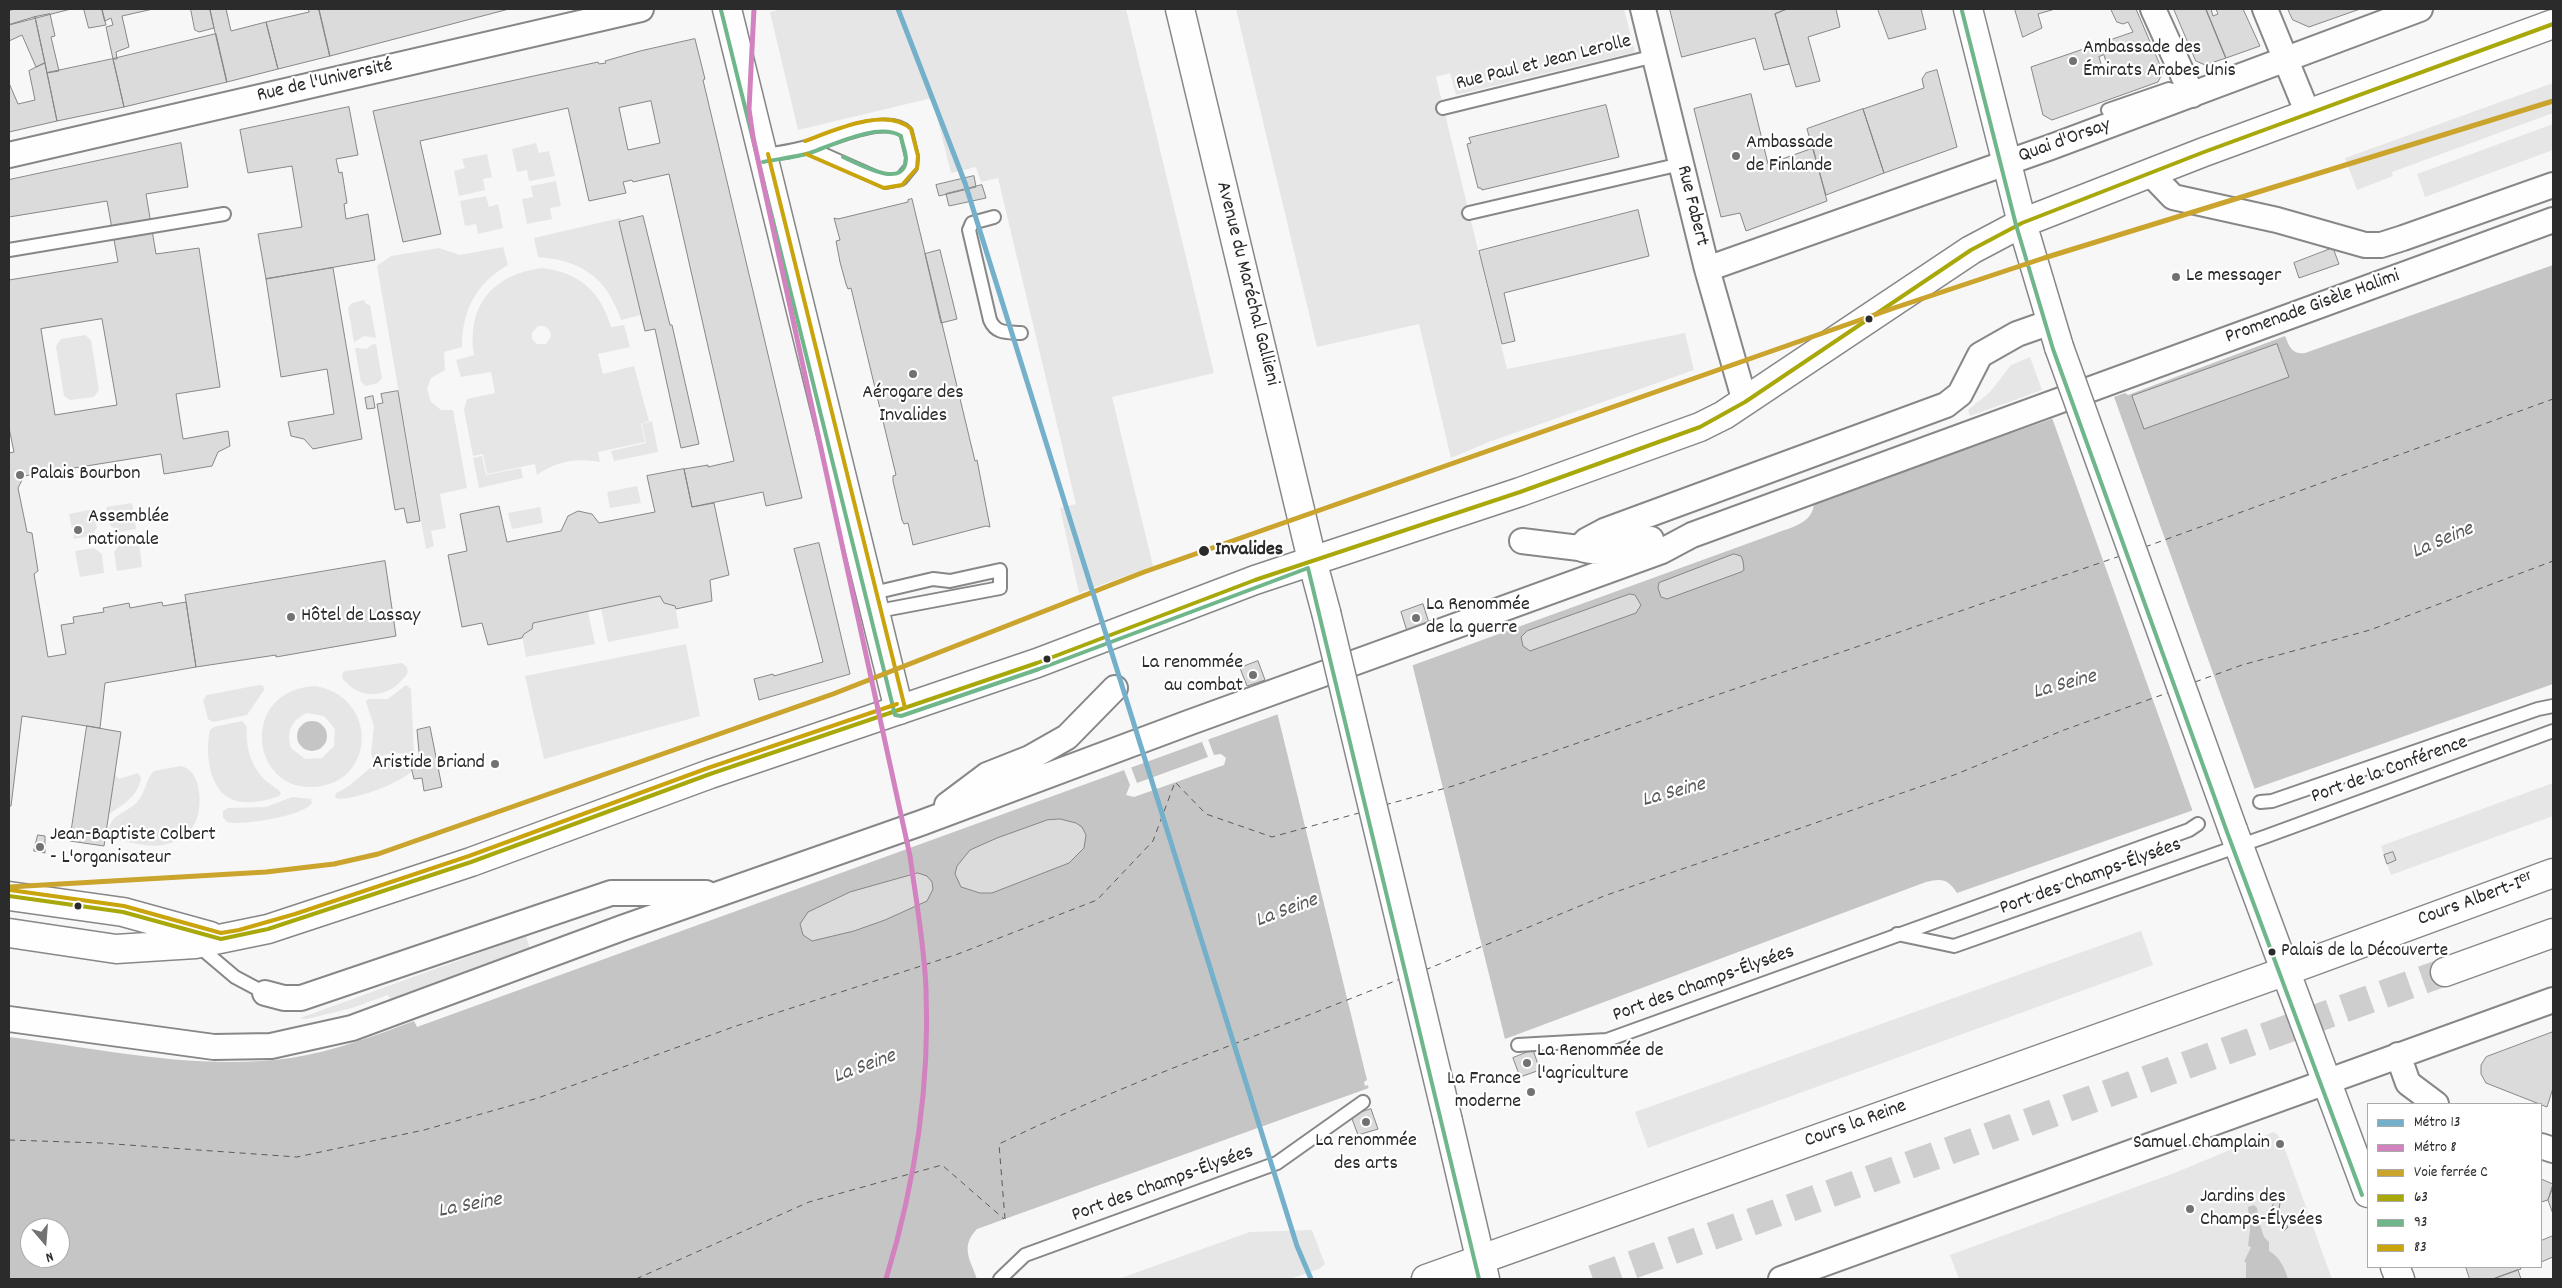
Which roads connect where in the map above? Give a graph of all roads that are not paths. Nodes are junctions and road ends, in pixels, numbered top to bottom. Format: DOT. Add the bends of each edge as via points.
graph roads {
  1 [pos="641,9"];
  2 [pos="727,9"];
  3 [pos="1180,9"];
  4 [pos="1643,9"];
  5 [pos="1968,9"];
  6 [pos="2153,9"];
  7 [pos="2265,9"];
  8 [pos="2420,9"];
  9 [pos="2553,24"];
  10 [pos="1654,56"];
  11 [pos="2286,59"];
  12 [pos="2192,95"];
  13 [pos="1443,108"];
  14 [pos="2108,110"];
  15 [pos="2308,114"];
  16 [pos="807,147"];
  17 [pos="9,156"];
  18 [pos="762,156"];
  19 [pos="2008,162"];
  20 [pos="1681,164"];
  21 [pos="2150,173"];
  22 [pos="1934,176"];
  23 [pos="2553,185"];
  24 [pos="1469,213"];
  25 [pos="224,214"];
  26 [pos="1859,215"];
  27 [pos="994,217"];
  28 [pos="2553,220"];
  29 [pos="2022,223"];
  30 [pos="9,250"];
  31 [pos="1707,269"];
  32 [pos="1021,333"];
  33 [pos="2055,334"];
  34 [pos="1745,402"];
  35 [pos="1692,535"];
  36 [pos="1522,541"];
  37 [pos="1579,548"];
  38 [pos="1312,560"];
  39 [pos="871,603"];
  40 [pos="1116,688"];
  41 [pos="2553,706"];
  42 [pos="899,710"];
  43 [pos="2553,731"];
  44 [pos="2260,802"];
  45 [pos="921,824"];
  46 [pos="2198,824"];
  47 [pos="2236,837"];
  48 [pos="2553,873"];
  49 [pos="728,892"];
  50 [pos="9,896"];
  51 [pos="9,933"];
  52 [pos="2553,933"];
  53 [pos="1897,934"];
  54 [pos="208,942"];
  55 [pos="2286,971"];
  56 [pos="2444,972"];
  57 [pos="265,993"];
  58 [pos="2553,1000"];
  59 [pos="9,1019"];
  60 [pos="1518,1045"];
  61 [pos="2398,1056"];
  62 [pos="2328,1081"];
  63 [pos="1363,1102"];
  64 [pos="2435,1103"];
  65 [pos="2367,1190"];
  66 [pos="1483,1269"];
  67 [pos="1000,1279"];
  68 [pos="1426,1279"];
  69 [pos="1781,1279"];
  1 -- 17 [label="street, Rue de l'Université"];
  2 -- 18 [label="main road"];
  3 -- 38 [label="main road, Avenue du Maréchal Gallieni"];
  4 -- 10 [label="street, Rue Fabert"];
  5 -- 19 [label="main road"];
  6 -- 12 [label="street"];
  7 -- 11 [label="street"];
  8 -- 11 [label="street, Quai d'Orsay"];
  9 -- 15 [label="main road"];
  10 -- 13 [label="lane, Rue Paul et Jean Lerolle"];
  10 -- 20 [label="street, Rue Fabert"];
  11 -- 12 [label="street, Quai d'Orsay"];
  11 -- 15 [label="street"];
  12 -- 14 [label="lane" via="2168,89"];
  12 -- 19 [label="street, Quai d'Orsay"];
  15 -- 21 [label="main road"];
  16 -- 16 [label="lane" via="837,135 896,125 906,132 911,167 901,179 886,182"];
  16 -- 18 [label="lane"];
  18 -- 39 [label="main road"];
  19 -- 26 [label="street, Quai d'Orsay"];
  19 -- 29 [label="main road"];
  20 -- 24 [label="lane"];
  20 -- 31 [label="street, Rue Fabert"];
  21 -- 23 [label="street, Promenade Gisèle Halimi" via="2173,197 2277,220 2365,245 2381,245 2403,238"];
  21 -- 29 [label="main road"];
  22 -- 26 [label="lane" via="1866,201"];
  25 -- 30 [label="lane"];
  26 -- 31 [label="street, Quai d'Orsay"];
  27 -- 32 [label="lane" via="972,223 969,230 993,327 1001,332"];
  28 -- 35 [label="street, Promenade Gisèle Halimi"];
  29 -- 33 [label="main road"];
  29 -- 34 [label="main road" via="1964,254"];
  31 -- 34 [label="street, Rue Fabert"];
  33 -- 37 [label="street" via="2017,334 1980,355 1960,394 1946,404 1604,531"];
  33 -- 47 [label="main road, bridge"];
  34 -- 38 [label="main road" via="1700,427 1513,494"];
  35 -- 37 [label="street" via="1656,538 1606,552 1588,552"];
  35 -- 45 [label="street" via="1662,551"];
  36 -- 37 [label="street"];
  38 -- 42 [label="main road" via="1038,663"];
  38 -- 66 [label="main road, Avenue du Maréchal Gallieni, bridge"];
  39 -- 39 [label="lane" via="1000,588 1000,570 950,581 933,579"];
  39 -- 42 [label="main road"];
  40 -- 45 [label="street" via="1067,737 1030,758 987,775"];
  41 -- 44 [label="lane, Port de la Conférence" via="2272,801"];
  42 -- 54 [label="main road" via="710,774 462,865 275,927"];
  43 -- 47 [label="lane, Port de la Conférence"];
  45 -- 49 [label="street"];
  46 -- 53 [label="lane, Port des Champs-Élysées" via="2189,830"];
  47 -- 53 [label="lane, Port des Champs-Élysées" via="1954,946"];
  47 -- 55 [label="main road"];
  48 -- 55 [label="main road, Cours Albert-Iᵉʳ"];
  49 -- 57 [label="street" via="611,893 301,998"];
  49 -- 59 [label="street" via="352,1028 271,1046 214,1047"];
  50 -- 54 [label="main road" via="123,912"];
  51 -- 54 [label="main road" via="116,950"];
  52 -- 56 [label="main road"];
  53 -- 60 [label="lane, Port des Champs-Élysées" via="1607,1040"];
  54 -- 57 [label="lane" via="235,977"];
  55 -- 62 [label="main road"];
  55 -- 66 [label="main road, Cours la Reine"];
  58 -- 61 [label="street"];
  61 -- 62 [label="street"];
  61 -- 64 [label="street" via="2408,1083"];
  62 -- 65 [label="main road"];
  62 -- 69 [label="street"];
  63 -- 67 [label="lane, Port des Champs-Élysées" via="1277,1163 1025,1255"];
  66 -- 68 [label="main road, Cours la Reine"];
}
